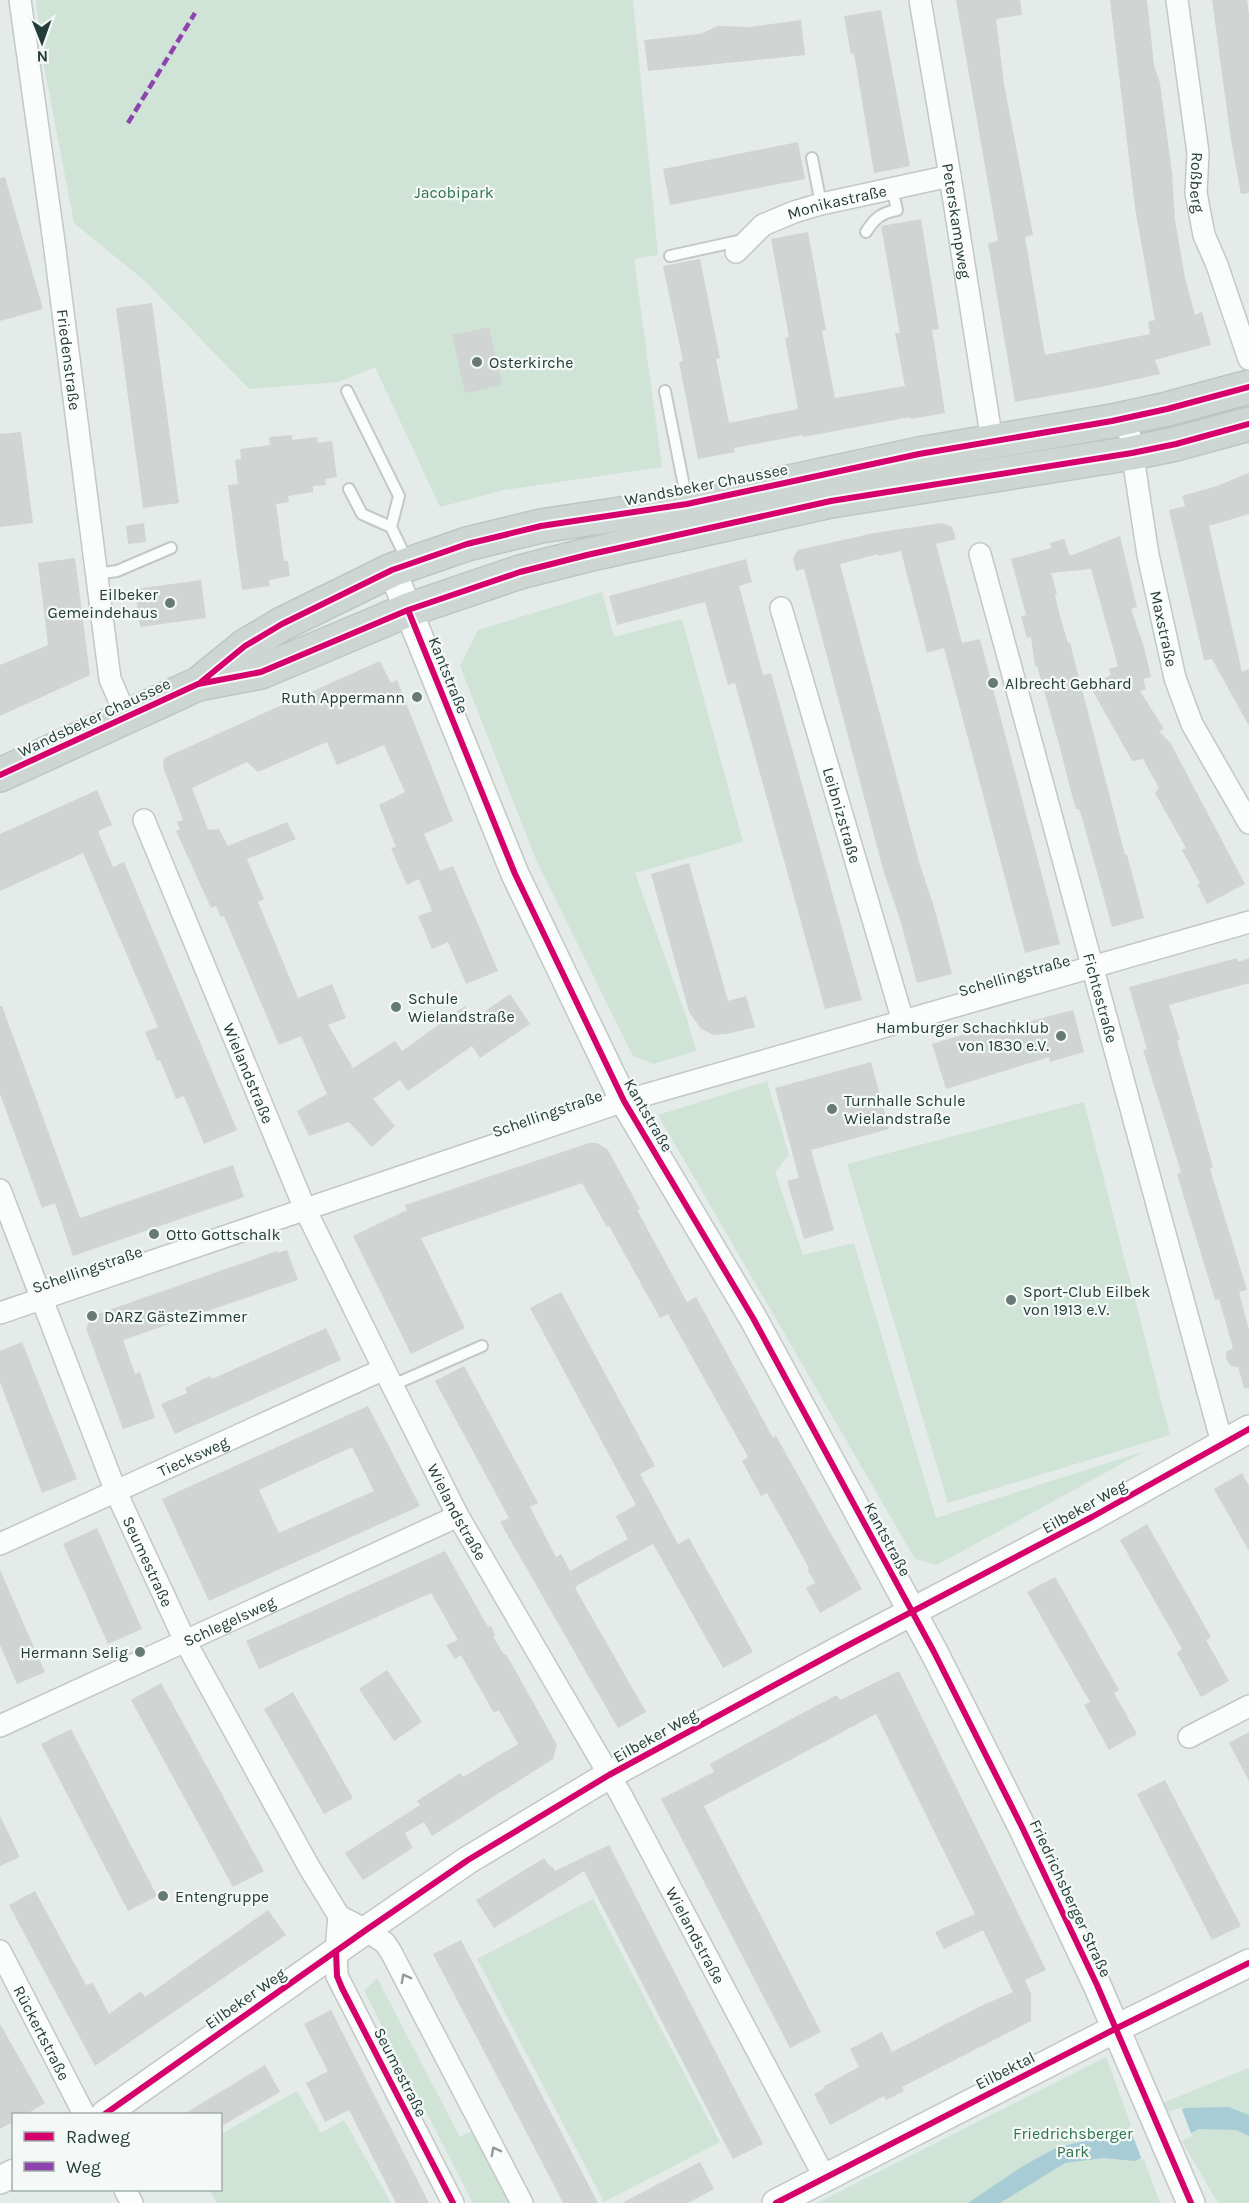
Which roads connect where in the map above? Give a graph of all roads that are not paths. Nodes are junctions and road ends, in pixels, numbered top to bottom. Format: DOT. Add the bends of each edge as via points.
graph roads {
  1 [pos="20,0"];
  2 [pos="920,0"];
  3 [pos="1177,0"];
  4 [pos="812,158"];
  5 [pos="950,176"];
  6 [pos="892,188"];
  7 [pos="821,204"];
  8 [pos="866,232"];
  9 [pos="743,245"];
  10 [pos="670,256"];
  11 [pos="1249,359"];
  12 [pos="1249,387"];
  13 [pos="347,391"];
  14 [pos="664,391"];
  15 [pos="1127,418"];
  16 [pos="1249,424"];
  17 [pos="992,441"];
  18 [pos="1132,453"];
  19 [pos="349,489"];
  20 [pos="687,504"];
  21 [pos="391,527"];
  22 [pos="171,548"];
  23 [pos="980,554"];
  24 [pos="400,567"];
  25 [pos="96,574"];
  26 [pos="781,608"];
  27 [pos="408,610"];
  28 [pos="198,684"];
  29 [pos="127,718"];
  30 [pos="0,775"];
  31 [pos="144,820"];
  32 [pos="1249,823"];
  33 [pos="1249,922"];
  34 [pos="1093,966"];
  35 [pos="903,1021"];
  36 [pos="624,1101"];
  37 [pos="0,1190"];
  38 [pos="305,1209"];
  39 [pos="41,1299"];
  40 [pos="0,1313"];
  41 [pos="482,1346"];
  42 [pos="389,1377"];
  43 [pos="1249,1429"];
  44 [pos="1222,1443"];
  45 [pos="116,1492"];
  46 [pos="458,1516"];
  47 [pos="0,1544"];
  48 [pos="912,1612"];
  49 [pos="185,1641"];
  50 [pos="1249,1706"];
  51 [pos="0,1726"];
  52 [pos="1190,1737"];
  53 [pos="609,1775"];
  54 [pos="339,1916"];
  55 [pos="366,1930"];
  56 [pos="0,1951"];
  57 [pos="336,1951"];
  58 [pos="1249,1963"];
  59 [pos="1117,2028"];
  60 [pos="83,2113"];
  61 [pos="108,2113"];
  62 [pos="825,2178"];
  63 [pos="453,2203"];
  64 [pos="522,2203"];
  65 [pos="776,2203"];
  66 [pos="1191,2203"];
  1 -- 25 [label="street, Friedenstraße"];
  2 -- 5 [label="street, Peterskampweg"];
  3 -- 11 [label="street, Roßberg" via="1198,153 1196,193 1204,235"];
  4 -- 7 [label="lane"];
  5 -- 6 [label="street, Monikastraße"];
  5 -- 17 [label="street, Peterskampweg"];
  6 -- 7 [label="street, Monikastraße"];
  6 -- 8 [label="lane" via="897,210 874,219"];
  7 -- 9 [label="street, Monikastraße" via="763,225"];
  9 -- 10 [label="lane"];
  12 -- 15 [label="main road, Wandsbeker Chaussee"];
  13 -- 21 [label="lane" via="399,496"];
  14 -- 20 [label="lane"];
  15 -- 17 [label="main road, Wandsbeker Chaussee"];
  15 -- 18 [label="street, Maxstraße"];
  16 -- 18 [label="main road, Wandsbeker Chaussee"];
  17 -- 20 [label="main road, Wandsbeker Chaussee"];
  18 -- 27 [label="main road, Wandsbeker Chaussee" via="748,518 554,563"];
  18 -- 32 [label="street, Maxstraße" via="1148,555 1175,678 1192,724"];
  19 -- 21 [label="lane" via="362,514"];
  20 -- 24 [label="main road, Wandsbeker Chaussee" via="541,526 467,544"];
  21 -- 24 [label="lane"];
  22 -- 25 [label="lane" via="117,571"];
  23 -- 34 [label="street, Fichtestraße"];
  24 -- 27 [label="street, Kantstraße"];
  24 -- 28 [label="main road, Wandsbeker Chaussee" via="257,639"];
  25 -- 29 [label="street, Friedenstraße" via="110,679"];
  26 -- 35 [label="street, Leibnizstraße"];
  27 -- 28 [label="main road, Wandsbeker Chaussee" via="261,672"];
  27 -- 36 [label="street, Kantstraße" via="516,874"];
  28 -- 29 [label="main road, Wandsbeker Chaussee"];
  29 -- 30 [label="main road, Wandsbeker Chaussee"];
  31 -- 38 [label="street, Wielandstraße"];
  33 -- 34 [label="street, Schellingstraße"];
  34 -- 35 [label="street, Schellingstraße"];
  34 -- 44 [label="street, Fichtestraße"];
  35 -- 36 [label="street, Schellingstraße"];
  36 -- 38 [label="street, Schellingstraße"];
  36 -- 48 [label="street, Kantstraße" via="753,1318"];
  37 -- 39 [label="street, Seumestraße"];
  38 -- 39 [label="street, Schellingstraße"];
  38 -- 42 [label="street, Wielandstraße"];
  39 -- 40 [label="street, Schellingstraße"];
  39 -- 45 [label="street, Seumestraße"];
  41 -- 42 [label="lane"];
  42 -- 45 [label="street, Tiecksweg"];
  42 -- 46 [label="street, Wielandstraße"];
  43 -- 44 [label="street, Eilbeker Weg"];
  44 -- 48 [label="street, Eilbeker Weg" via="1053,1539"];
  45 -- 47 [label="street, Tiecksweg"];
  45 -- 49 [label="street, Seumestraße"];
  46 -- 49 [label="street, Schlegelsweg"];
  46 -- 53 [label="street, Wielandstraße"];
  48 -- 53 [label="street, Eilbeker Weg"];
  48 -- 59 [label="street, Friedrichsberger Straße" via="1021,1825"];
  49 -- 51 [label="street, Schlegelsweg"];
  49 -- 54 [label="street, Seumestraße"];
  50 -- 52 [label="street"];
  53 -- 55 [label="street, Eilbeker Weg" via="468,1860"];
  53 -- 62 [label="street, Wielandstraße"];
  54 -- 55 [label="street"];
  54 -- 57 [label="street, Seumestraße"];
  55 -- 57 [label="street, Eilbeker Weg"];
  64 -- 55 [label="street, one-way" via="391,1952"];
  56 -- 60 [label="street, Rückertstraße"];
  57 -- 61 [label="street, Eilbeker Weg"];
  57 -- 63 [label="street, Seumestraße" via="337,1976 342,1988"];
  58 -- 59 [label="street, Eilbektal"];
  59 -- 62 [label="street, Eilbektal"];
  59 -- 66 [label="street, Friedrichsberger Straße"];
  62 -- 65 [label="street, Eilbektal"];
}
